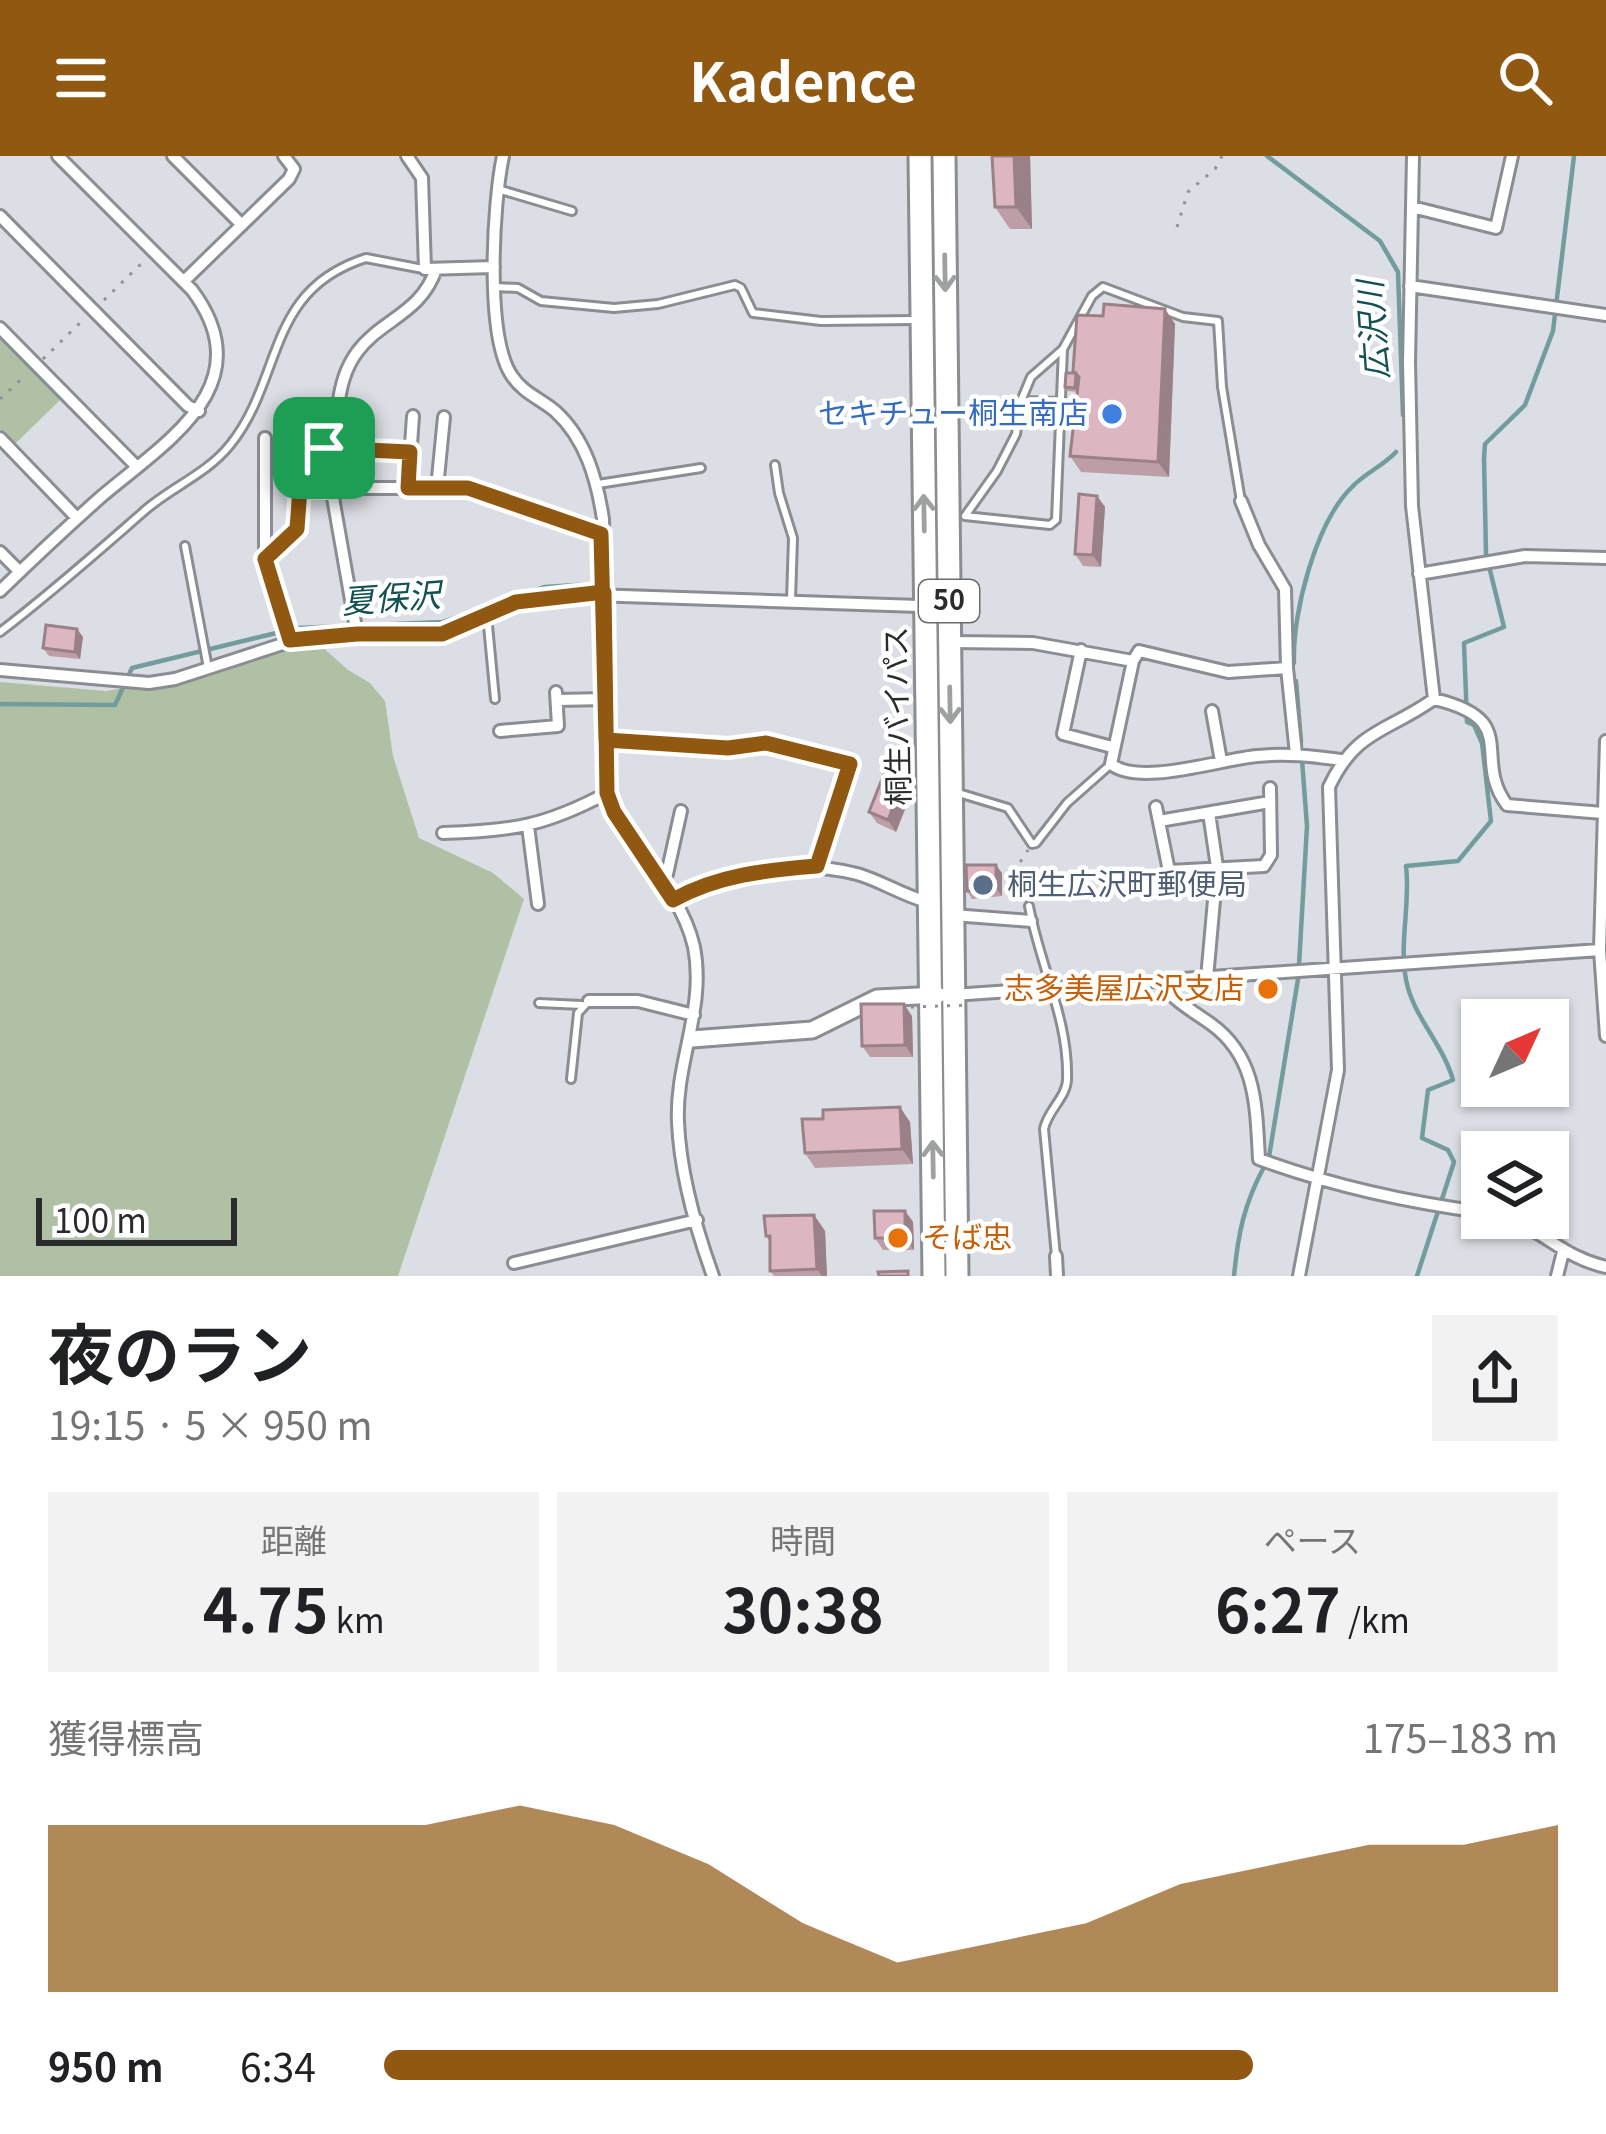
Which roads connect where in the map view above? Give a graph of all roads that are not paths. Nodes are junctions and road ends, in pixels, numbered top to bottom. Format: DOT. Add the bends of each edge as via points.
graph roads {
  1 [pos="58,156"];
  2 [pos="173,156"];
  3 [pos="284,156"];
  4 [pos="407,156"];
  5 [pos="503,156"];
  6 [pos="920,156"];
  7 [pos="944,156"];
  8 [pos="1398,156"];
  9 [pos="1512,156"];
  10 [pos="1413,159"];
  11 [pos="497,189"];
  12 [pos="1412,207"];
  13 [pos="572,212"];
  14 [pos="0,216"];
  15 [pos="242,225"];
  16 [pos="494,268"];
  17 [pos="430,269"];
  18 [pos="184,281"];
  19 [pos="1410,286"];
  20 [pos="495,287"];
  21 [pos="1606,315"];
  22 [pos="920,320"];
  23 [pos="0,328"];
  24 [pos="1063,349"];
  25 [pos="1021,401"];
  26 [pos="1063,402"];
  27 [pos="199,411"];
  28 [pos="413,416"];
  29 [pos="444,417"];
  30 [pos="0,438"];
  31 [pos="266,438"];
  32 [pos="324,448"];
  33 [pos="410,452"];
  34 [pos="775,465"];
  35 [pos="137,467"];
  36 [pos="701,468"];
  37 [pos="596,484"];
  38 [pos="333,488"];
  39 [pos="408,488"];
  40 [pos="437,488"];
  41 [pos="1241,501"];
  42 [pos="957,516"];
  43 [pos="77,518"];
  44 [pos="601,534"];
  45 [pos="185,546"];
  46 [pos="0,552"];
  47 [pos="1606,558"];
  48 [pos="265,559"];
  49 [pos="20,572"];
  50 [pos="1419,574"];
  51 [pos="0,591"];
  52 [pos="604,592"];
  53 [pos="791,600"];
  54 [pos="938,607"];
  55 [pos="487,615"];
  56 [pos="0,632"];
  57 [pos="357,634"];
  58 [pos="290,640"];
  59 [pos="950,642"];
  60 [pos="1081,650"];
  61 [pos="1133,661"];
  62 [pos="208,668"];
  63 [pos="1287,668"];
  64 [pos="0,670"];
  65 [pos="495,699"];
  66 [pos="606,699"];
  67 [pos="1434,699"];
  68 [pos="1212,711"];
  69 [pos="500,731"];
  70 [pos="606,740"];
  71 [pos="1606,741"];
  72 [pos="766,743"];
  73 [pos="1112,747"];
  74 [pos="1296,754"];
  75 [pos="1341,760"];
  76 [pos="1221,761"];
  77 [pos="1111,764"];
  78 [pos="1270,788"];
  79 [pos="952,792"];
  80 [pos="607,793"];
  81 [pos="1270,802"];
  82 [pos="1156,807"];
  83 [pos="681,811"];
  84 [pos="1208,813"];
  85 [pos="1603,813"];
  86 [pos="1159,821"];
  87 [pos="528,826"];
  88 [pos="442,832"];
  89 [pos="817,866"];
  90 [pos="1217,867"];
  91 [pos="660,881"];
  92 [pos="673,900"];
  93 [pos="930,902"];
  94 [pos="538,904"];
  95 [pos="1029,906"];
  96 [pos="952,915"];
  97 [pos="1031,920"];
  98 [pos="1600,950"];
  99 [pos="1336,970"];
  100 [pos="1207,978"];
  101 [pos="1161,982"];
  102 [pos="1052,989"];
  103 [pos="947,1002"];
  104 [pos="538,1003"];
  105 [pos="585,1003"];
  106 [pos="1605,1011"];
  107 [pos="694,1015"];
  108 [pos="1606,1036"];
  109 [pos="692,1039"];
  110 [pos="571,1079"];
  111 [pos="1318,1181"];
  112 [pos="1461,1210"];
  113 [pos="697,1220"];
  114 [pos="1545,1239"];
  115 [pos="1563,1252"];
  116 [pos="1056,1256"];
  117 [pos="514,1263"];
  118 [pos="1606,1267"];
  119 [pos="713,1276"];
  120 [pos="934,1276"];
  121 [pos="957,1276"];
  122 [pos="1057,1276"];
  123 [pos="1298,1276"];
  124 [pos="1557,1276"];
  1 -- 18 [label="street"];
  2 -- 15 [label="street"];
  3 -- 15 [label="street" via="293,173"];
  4 -- 17 [label="street" via="422,184"];
  5 -- 11 [label="street"];
  6 -- 22 [label="highway, 桐生バイパス / 50"];
  7 -- 42 [label="highway, 桐生バイパス / 50, one-way"];
  8 -- 10 [label="street"];
  9 -- 12 [label="street" via="1496,228"];
  10 -- 12 [label="street"];
  11 -- 13 [label="lane"];
  11 -- 16 [label="street"];
  12 -- 19 [label="street"];
  14 -- 27 [label="street"];
  15 -- 18 [label="street"];
  16 -- 17 [label="street"];
  16 -- 20 [label="street"];
  17 -- 32 [label="street" via="422,296 364,341 341,377 338,410 319,418"];
  17 -- 56 [label="lane" via="366,258 308,292 279,335 265,384 228,447"];
  18 -- 27 [label="street" via="205,308 216,346 214,380"];
  19 -- 21 [label="street"];
  19 -- 50 [label="street"];
  20 -- 22 [label="lane" via="614,308 735,285 753,313"];
  20 -- 37 [label="street" via="503,360 573,432"];
  54 -- 22 [label="highway, 桐生バイパス / 50, one-way"];
  23 -- 35 [label="street"];
  24 -- 25 [label="lane" via="1031,377"];
  24 -- 26 [label="lane"];
  24 -- 41 [label="lane" via="1103,287 1218,321"];
  25 -- 26 [label="lane"];
  25 -- 42 [label="lane" via="997,471"];
  26 -- 42 [label="lane" via="1053,524"];
  27 -- 35 [label="street"];
  28 -- 33 [label="street"];
  29 -- 40 [label="street"];
  30 -- 43 [label="street"];
  31 -- 48 [label="street"];
  32 -- 33 [label="street"];
  32 -- 38 [label="street"];
  33 -- 39 [label="street"];
  34 -- 53 [label="lane" via="793,538"];
  35 -- 43 [label="street"];
  36 -- 37 [label="lane"];
  37 -- 44 [label="street"];
  38 -- 39 [label="street"];
  38 -- 48 [label="street" via="300,488 297,529"];
  38 -- 57 [label="street"];
  39 -- 40 [label="street"];
  40 -- 44 [label="street" via="468,488"];
  41 -- 63 [label="street" via="1285,589"];
  42 -- 54 [label="highway, 桐生バイパス / 50"];
  43 -- 49 [label="street"];
  44 -- 52 [label="street"];
  45 -- 62 [label="lane"];
  46 -- 49 [label="street"];
  47 -- 50 [label="street" via="1525,556"];
  48 -- 58 [label="street"];
  49 -- 51 [label="street"];
  50 -- 67 [label="street"];
  52 -- 53 [label="street"];
  52 -- 55 [label="street" via="516,602"];
  52 -- 66 [label="street"];
  53 -- 54 [label="street"];
  54 -- 59 [label="highway, 桐生バイパス / 50"];
  54 -- 93 [label="highway, 桐生バイパス / 50"];
  55 -- 57 [label="street" via="442,634"];
  55 -- 65 [label="lane"];
  57 -- 58 [label="street"];
  58 -- 62 [label="street"];
  59 -- 60 [label="street"];
  59 -- 79 [label="highway, 桐生バイパス / 50, one-way"];
  60 -- 61 [label="street"];
  60 -- 73 [label="street" via="1063,734"];
  61 -- 63 [label="street" via="1139,651 1228,672"];
  61 -- 73 [label="street"];
  62 -- 64 [label="street" via="149,683"];
  63 -- 74 [label="street"];
  66 -- 69 [label="street" via="556,696 558,726"];
  66 -- 70 [label="street"];
  67 -- 75 [label="street"];
  67 -- 85 [label="street" via="1481,717 1508,805"];
  68 -- 76 [label="street"];
  70 -- 72 [label="lane"];
  70 -- 80 [label="street"];
  71 -- 85 [label="street"];
  72 -- 89 [label="street" via="850,764"];
  73 -- 77 [label="street"];
  74 -- 75 [label="street"];
  74 -- 76 [label="street"];
  75 -- 99 [label="street" via="1329,788"];
  76 -- 77 [label="street" via="1151,773"];
  77 -- 79 [label="lane" via="1032,844 1008,808"];
  78 -- 81 [label="street"];
  79 -- 96 [label="highway, 桐生バイパス / 50"];
  80 -- 87 [label="street"];
  80 -- 91 [label="street"];
  81 -- 84 [label="street"];
  81 -- 90 [label="street" via="1268,865"];
  82 -- 86 [label="street"];
  83 -- 91 [label="street"];
  84 -- 86 [label="street"];
  84 -- 90 [label="street"];
  85 -- 98 [label="street"];
  86 -- 90 [label="street" via="1169,871"];
  87 -- 88 [label="street"];
  87 -- 94 [label="street"];
  89 -- 92 [label="street" via="758,870"];
  89 -- 93 [label="street"];
  90 -- 100 [label="street"];
  91 -- 92 [label="street"];
  92 -- 107 [label="street" via="694,946"];
  93 -- 103 [label="highway, 桐生バイパス / 50"];
  95 -- 97 [label="lane"];
  96 -- 97 [label="street"];
  96 -- 103 [label="highway, 桐生バイパス / 50"];
  97 -- 102 [label="lane"];
  98 -- 99 [label="street"];
  98 -- 106 [label="street"];
  99 -- 100 [label="street"];
  99 -- 111 [label="street" via="1338,1070"];
  100 -- 101 [label="street"];
  101 -- 102 [label="street"];
  101 -- 111 [label="street" via="1232,1039 1255,1086 1259,1159"];
  102 -- 103 [label="street"];
  102 -- 116 [label="lane" via="1067,1082 1044,1129"];
  103 -- 109 [label="street" via="877,998 812,1030"];
  120 -- 103 [label="highway, 桐生バイパス / 50, one-way"];
  103 -- 121 [label="highway, 桐生バイパス / 50"];
  104 -- 105 [label="lane"];
  105 -- 107 [label="street" via="638,1001"];
  105 -- 110 [label="lane"];
  106 -- 108 [label="street"];
  107 -- 109 [label="street"];
  109 -- 113 [label="street" via="678,1123"];
  111 -- 112 [label="street"];
  111 -- 123 [label="street"];
  113 -- 117 [label="street"];
  113 -- 119 [label="street"];
  114 -- 115 [label="street"];
  115 -- 118 [label="street"];
  115 -- 124 [label="street"];
  116 -- 122 [label="street"];
}
